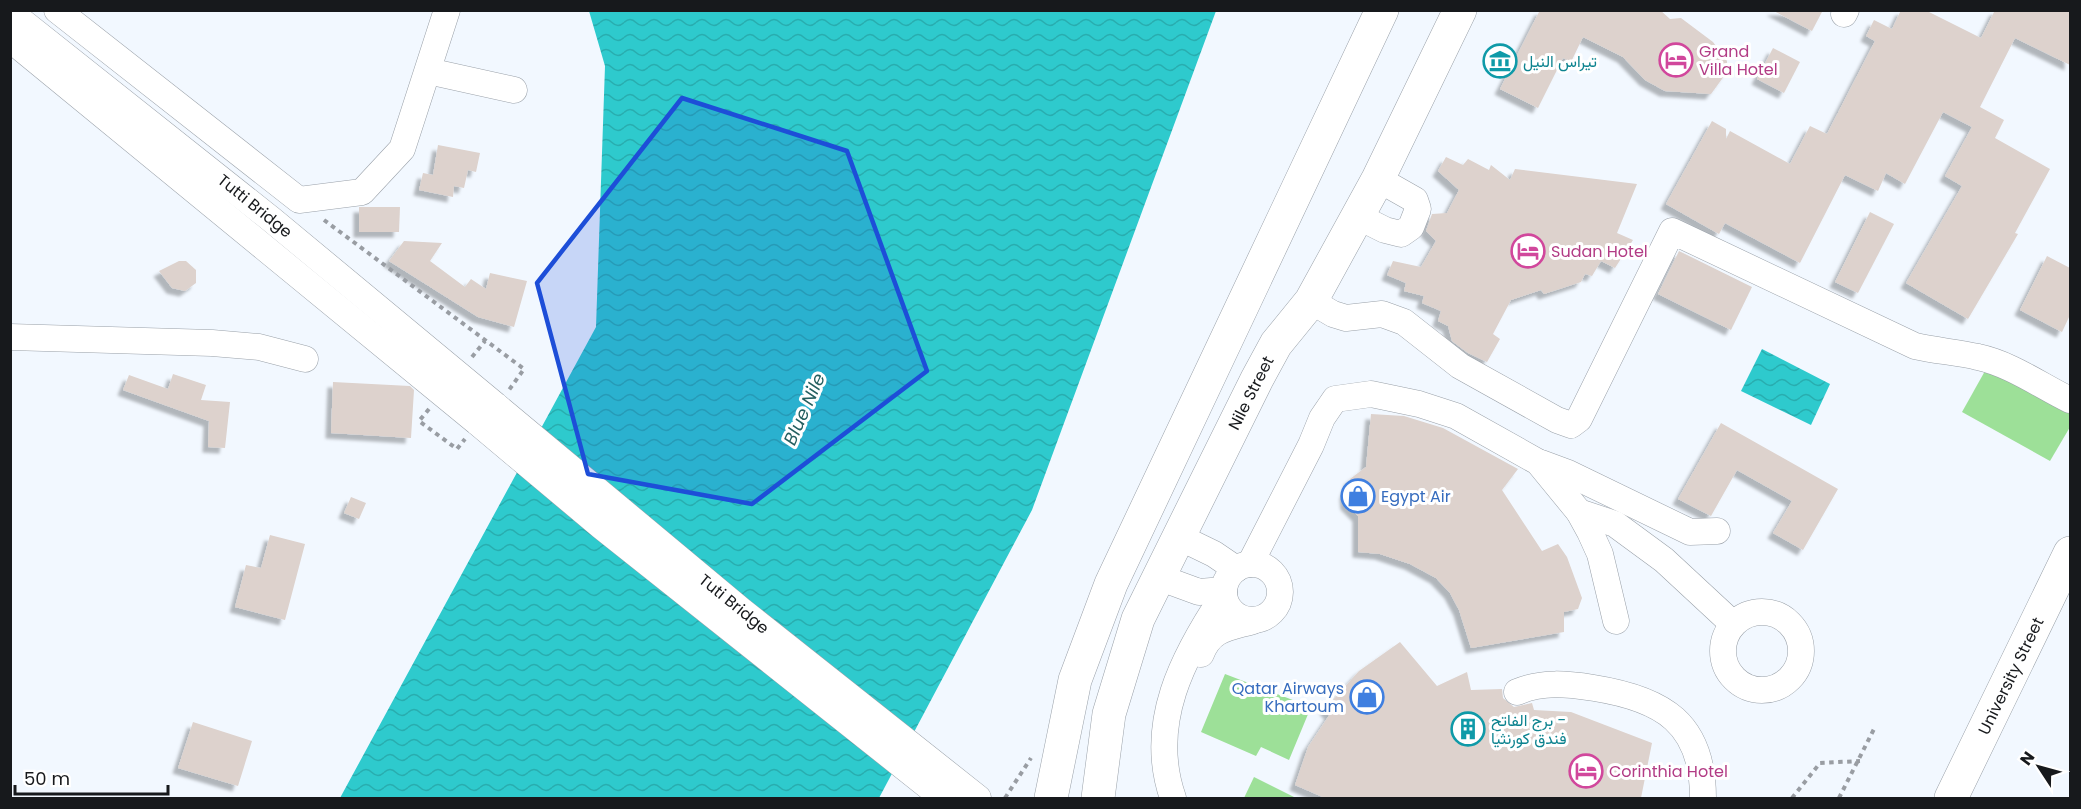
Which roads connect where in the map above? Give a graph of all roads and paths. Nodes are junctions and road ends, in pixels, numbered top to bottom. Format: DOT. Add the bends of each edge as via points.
graph roads {
  1 [pos="57,10"];
  2 [pos="447,10"];
  3 [pos="1382,10"];
  4 [pos="1460,10"];
  5 [pos="10,12"];
  6 [pos="10,39"];
  7 [pos="428,71"];
  8 [pos="514,90"];
  9 [pos="1378,179"];
  10 [pos="300,200"];
  11 [pos="1357,216"];
  12 [pos="1311,301"];
  13 [pos="10,337"];
  14 [pos="304,359"];
  15 [pos="2068,391"];
  16 [pos="507,392"];
  17 [pos="419,421"];
  18 [pos="468,436"];
  19 [pos="1538,462"];
  20 [pos="1579,512"];
  21 [pos="1717,531"];
  22 [pos="1179,537"];
  23 [pos="2070,553"];
  24 [pos="1158,577"];
  25 [pos="1233,579"];
  26 [pos="1253,621"];
  27 [pos="1616,621"];
  28 [pos="1733,624"];
  29 [pos="1874,729"];
  30 [pos="1035,752"];
  31 [pos="1101,759"];
  32 [pos="1860,761"];
  33 [pos="1960,795"];
  34 [pos="943,798"];
  35 [pos="978,798"];
  36 [pos="1005,798"];
  37 [pos="1051,798"];
  38 [pos="1098,798"];
  39 [pos="1113,798"];
  40 [pos="1173,798"];
  41 [pos="1185,798"];
  42 [pos="1693,798"];
  43 [pos="1703,798"];
  44 [pos="1792,798"];
  45 [pos="1839,798"];
  1 -- 10 [label="street"];
  2 -- 7 [label="street"];
  3 -- 37 [label="main road" via="1111,584 1075,680"];
  4 -- 9 [label="main road, Nile Street"];
  5 -- 35 [label="street, Tutti Bridge, bridge" via="290,235 742,611"];
  6 -- 34 [label="street, Tutti Bridge, bridge" via="601,526"];
  7 -- 8 [label="street"];
  7 -- 10 [label="street" via="402,149 362,192"];
  9 -- 11 [label="main road, Nile Street"];
  9 -- 11 [label="street" via="1415,200 1418,209 1414,221 1401,234"];
  10 -- 16 [label="path" via="524,369"];
  11 -- 12 [label="main road, Nile Street"];
  12 -- 15 [label="street" via="1346,318 1382,314 1404,322 1460,366 1572,425 1580,418 1672,231 1915,346 1979,357"];
  12 -- 22 [label="main road, Nile Street" via="1276,344"];
  13 -- 14 [label="street" via="212,343 259,347"];
  17 -- 18 [label="path" via="457,449"];
  19 -- 20 [label="street"];
  19 -- 21 [label="street" via="1684,529"];
  19 -- 25 [label="street" via="1456,416 1419,404 1371,394 1335,399"];
  20 -- 27 [label="street" via="1600,554"];
  20 -- 28 [label="street" via="1615,524 1664,560"];
  22 -- 24 [label="main road, Nile Street"];
  22 -- 25 [label="street" via="1214,554"];
  23 -- 33 [label="main road, University Street"];
  24 -- 25 [label="street" via="1199,592"];
  24 -- 31 [label="main road, Nile Street" via="1123,662"];
  25 -- 26 [label="street" via="1233,614"];
  25 -- 26 [label="street" via="1261,565 1271,571 1281,590 1273,611"];
  25 -- 40 [label="street" via="1192,645 1164,722 1168,783"];
  26 -- 41 [label="street" via="1223,628 1209,638 1185,693 1177,722 1175,752"];
  29 -- 32 [label="path"];
  30 -- 36 [label="path"];
  31 -- 38 [label="main road, Nile Street"];
  31 -- 39 [label="main road"];
  32 -- 44 [label="path" via="1820,763"];
  32 -- 45 [label="path"];
  42 -- 43 [label="street" via="1690,768 1683,751 1673,736 1650,717 1618,702 1584,695 1526,696 1541,684 1576,685 1622,692 1663,709 1697,750"];
}
